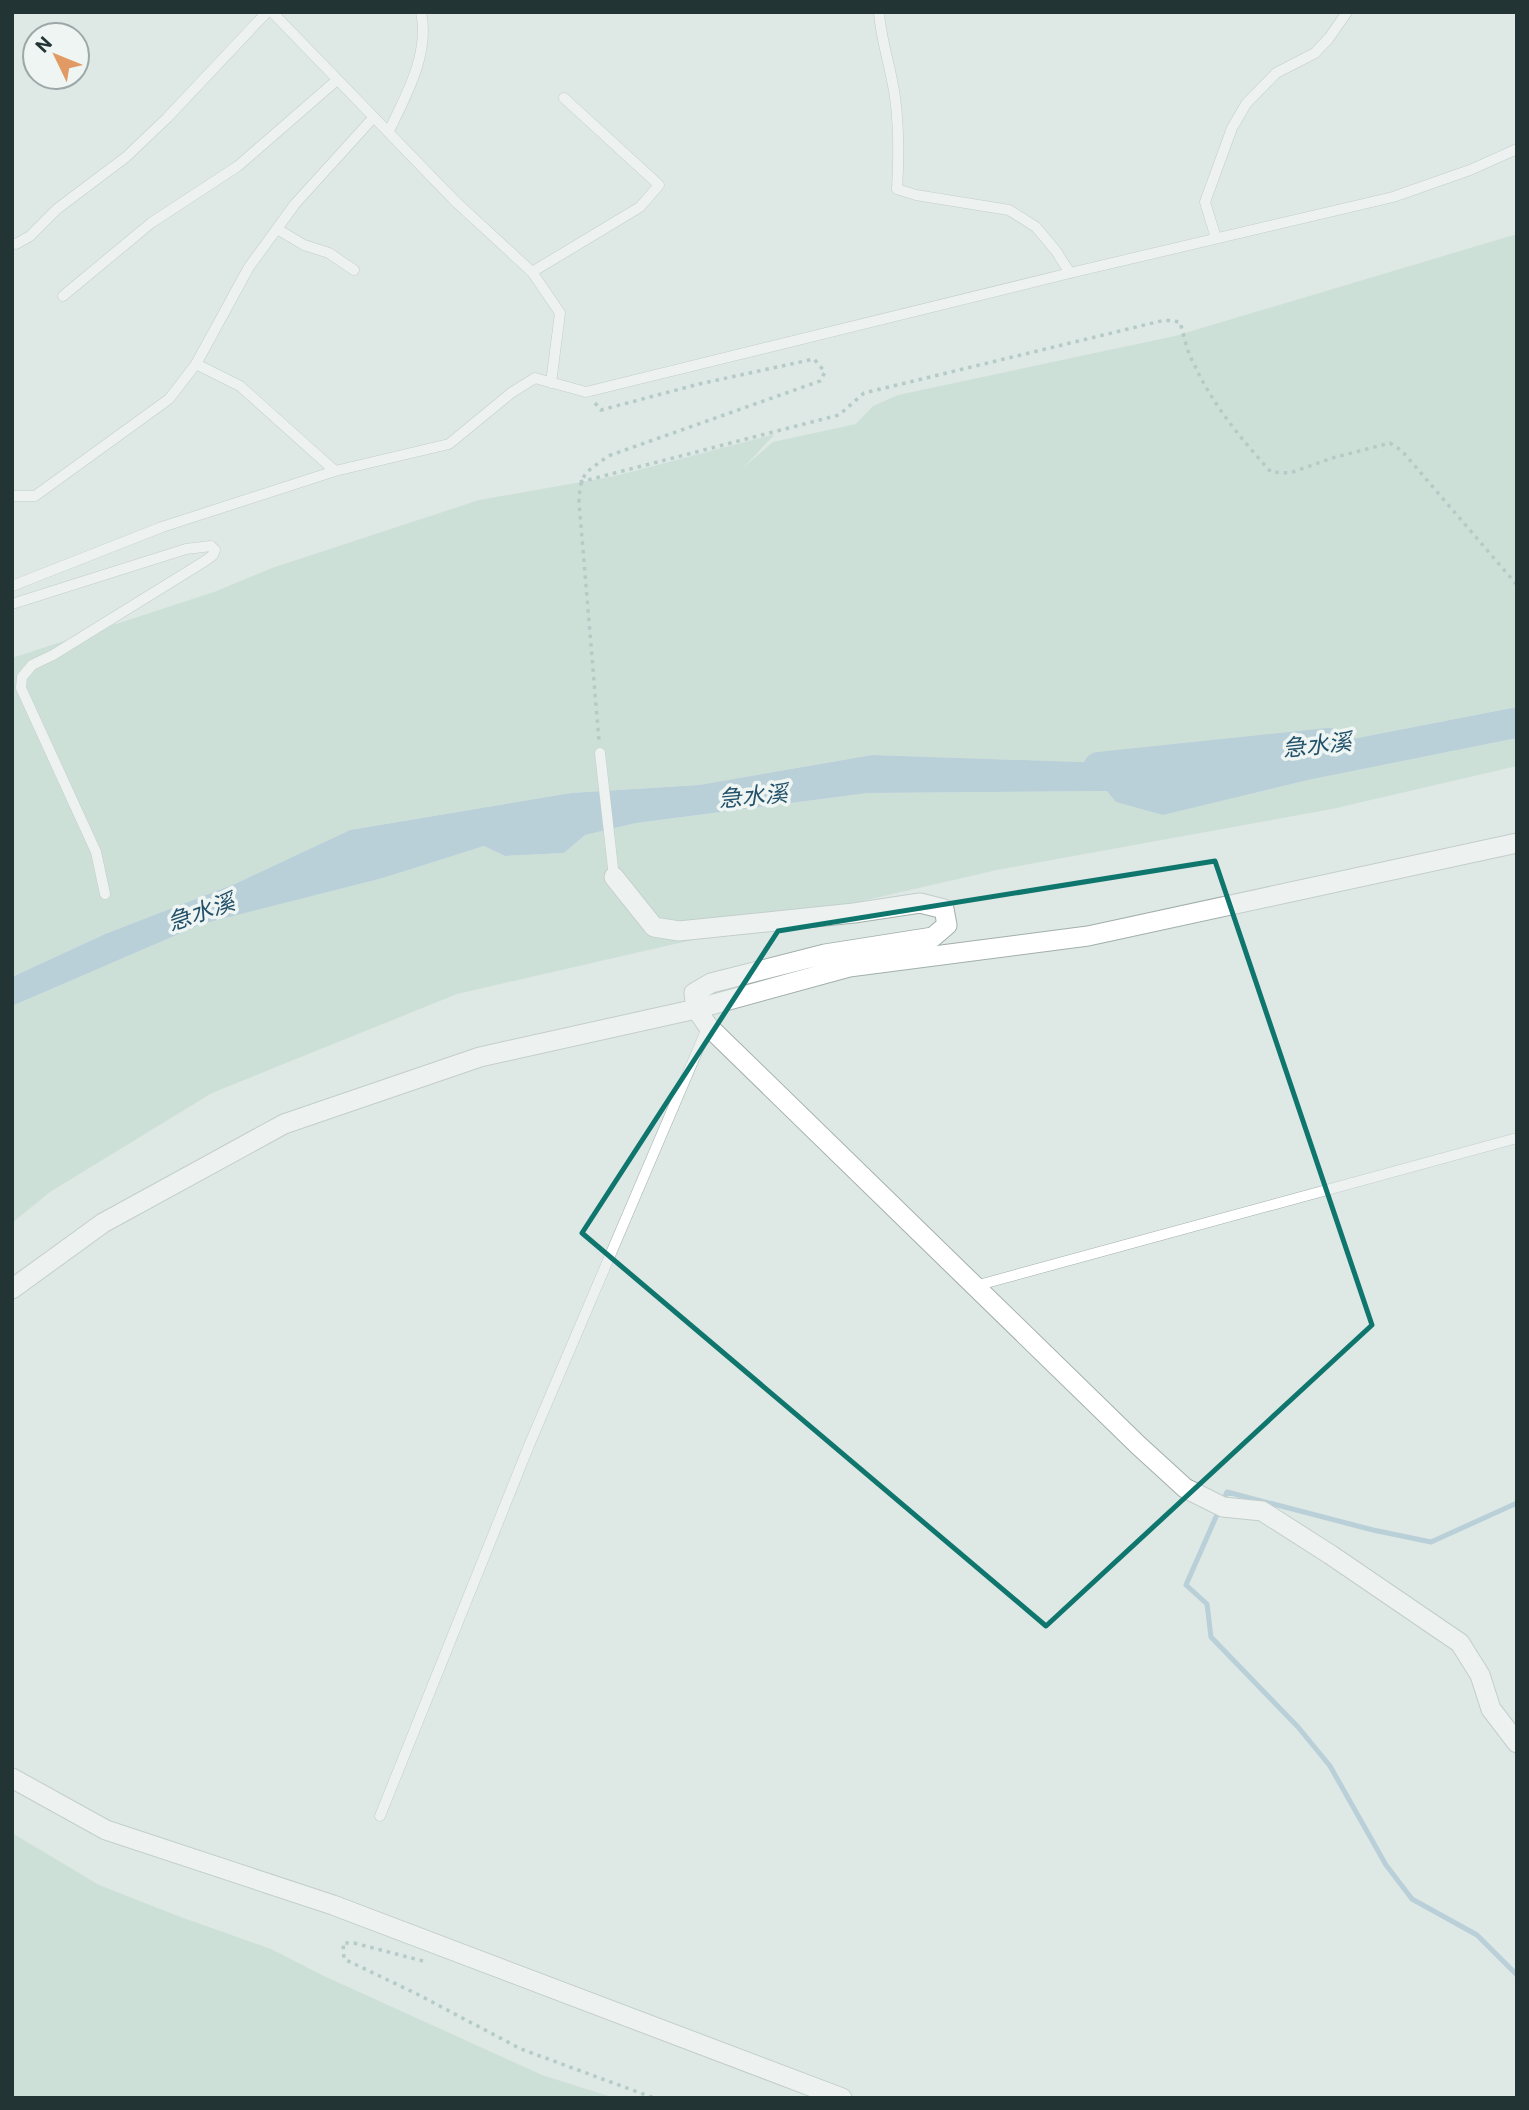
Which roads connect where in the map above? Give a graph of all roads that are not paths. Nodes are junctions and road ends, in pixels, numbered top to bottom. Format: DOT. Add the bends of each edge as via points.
graph roads {
  1 [pos="270,12"];
  2 [pos="421,12"];
  3 [pos="879,12"];
  4 [pos="1347,12"];
  5 [pos="337,80"];
  6 [pos="564,97"];
  7 [pos="373,118"];
  8 [pos="388,131"];
  9 [pos="1517,149"];
  10 [pos="277,229"];
  11 [pos="1216,238"];
  12 [pos="12,243"];
  13 [pos="354,270"];
  14 [pos="531,272"];
  15 [pos="1070,273"];
  16 [pos="63,296"];
  17 [pos="196,364"];
  18 [pos="551,383"];
  19 [pos="335,471"];
  20 [pos="12,496"];
  21 [pos="12,586"];
  22 [pos="12,604"];
  23 [pos="600,753"];
  24 [pos="1517,843"];
  25 [pos="614,877"];
  26 [pos="105,894"];
  27 [pos="696,1009"];
  28 [pos="708,1026"];
  29 [pos="1517,1138"];
  30 [pos="974,1286"];
  31 [pos="12,1289"];
  32 [pos="1515,1736"];
  33 [pos="12,1778"];
  34 [pos="380,1816"];
  35 [pos="842,2098"];
  1 -- 5 [label="lane"];
  1 -- 12 [label="lane" via="126,157 57,209 30,236"];
  2 -- 8 [label="lane" via="418,65"];
  3 -- 15 [label="lane" via="895,95 900,149 897,189 1009,210 1036,227"];
  4 -- 11 [label="lane" via="1315,53 1276,73 1246,104 1232,128 1205,202"];
  5 -- 7 [label="lane"];
  5 -- 16 [label="lane" via="238,166 151,223"];
  6 -- 14 [label="lane" via="659,185 640,207"];
  7 -- 8 [label="lane"];
  7 -- 10 [label="lane"];
  8 -- 14 [label="lane" via="454,201"];
  9 -- 11 [label="lane" via="1392,197"];
  10 -- 13 [label="lane"];
  10 -- 17 [label="lane" via="249,267"];
  11 -- 15 [label="lane"];
  14 -- 18 [label="lane" via="560,313"];
  15 -- 18 [label="lane" via="586,392"];
  17 -- 19 [label="lane" via="240,386"];
  17 -- 20 [label="lane" via="169,399 35,496"];
  18 -- 19 [label="lane" via="535,378 450,444"];
  19 -- 21 [label="lane" via="162,527"];
  22 -- 26 [label="lane" via="186,549 202,545 215,550 193,568 32,665 22,677 22,688 96,852"];
  23 -- 25 [label="lane"];
  24 -- 27 [label="street" via="1088,936 849,967"];
  25 -- 27 [label="street" via="654,927 679,931 920,903 944,909 947,925 933,937 825,954 711,982 694,993"];
  27 -- 28 [label="street"];
  27 -- 31 [label="street" via="480,1057 284,1124 103,1223"];
  28 -- 30 [label="street"];
  28 -- 34 [label="lane" via="536,1430"];
  29 -- 30 [label="lane"];
  30 -- 32 [label="street" via="1185,1488 1223,1507 1262,1511 1460,1643 1480,1675 1491,1709"];
  33 -- 35 [label="street" via="106,1829 333,1905"];
}
